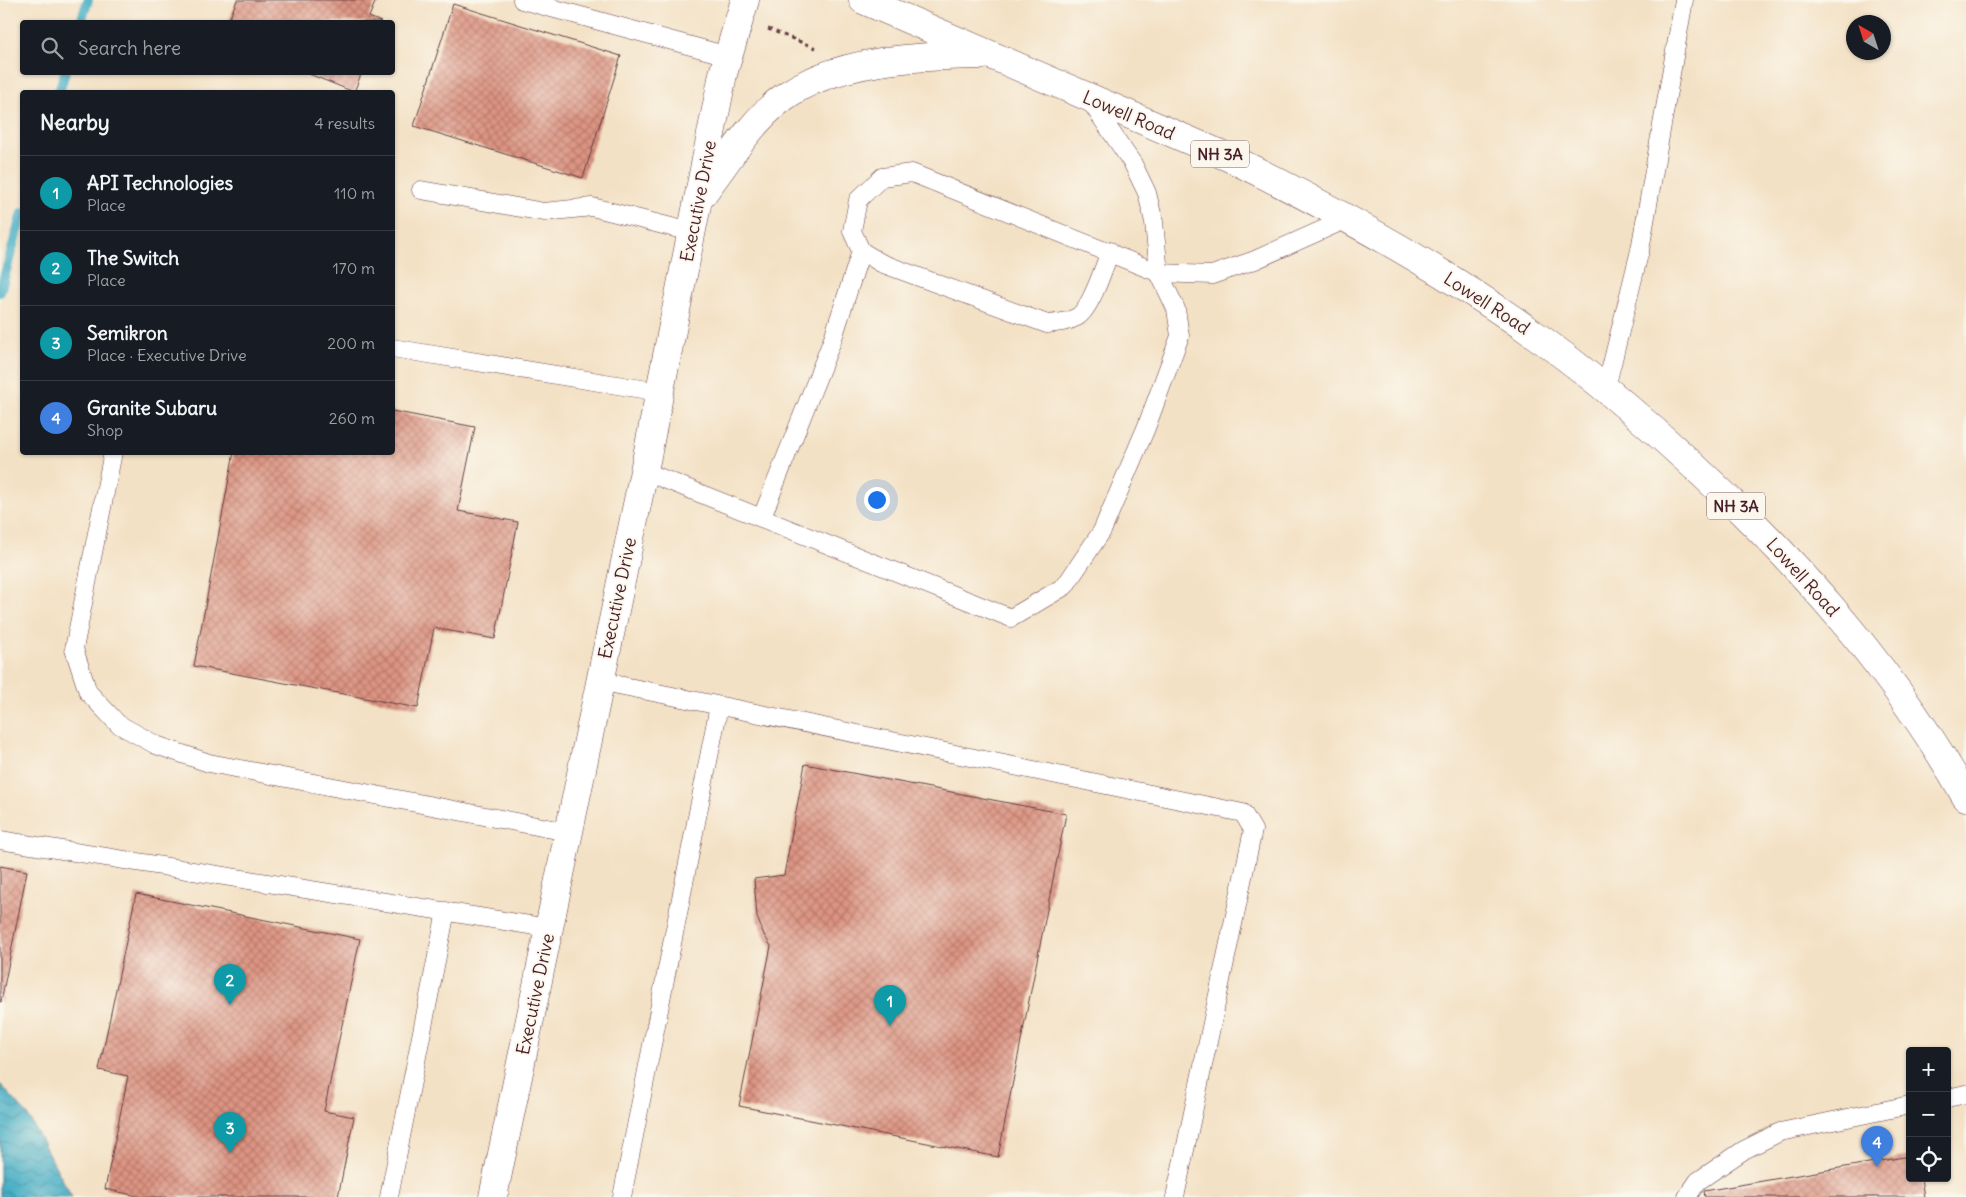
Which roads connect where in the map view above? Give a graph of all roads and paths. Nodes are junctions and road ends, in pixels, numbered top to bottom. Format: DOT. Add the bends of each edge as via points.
graph roads {
  1 [pos="522,0"];
  2 [pos="745,0"];
  3 [pos="863,0"];
  4 [pos="1684,0"];
  5 [pos="764,27"];
  6 [pos="822,50"];
  7 [pos="992,55"];
  8 [pos="728,56"];
  9 [pos="1088,98"];
  10 [pos="421,190"];
  11 [pos="698,200"];
  12 [pos="1349,218"];
  13 [pos="691,232"];
  14 [pos="861,251"];
  15 [pos="1110,251"];
  16 [pos="1159,273"];
  17 [pos="395,348"];
  18 [pos="1606,388"];
  19 [pos="660,392"];
  20 [pos="112,455"];
  21 [pos="644,470"];
  22 [pos="762,517"];
  23 [pos="599,681"];
  24 [pos="720,706"];
  25 [pos="1966,797"];
  26 [pos="568,832"];
  27 [pos="0,840"];
  28 [pos="446,911"];
  29 [pos="548,928"];
  30 [pos="1966,1094"];
  31 [pos="1951,1097"];
  32 [pos="1906,1106"];
  33 [pos="389,1197"];
  34 [pos="493,1197"];
  35 [pos="622,1197"];
  36 [pos="1175,1197"];
  37 [pos="1687,1197"];
  1 -- 8 [label="lane"];
  2 -- 8 [label="main road, Executive Drive"];
  3 -- 7 [label="main road, Lowell Road / NH 3A"];
  4 -- 18 [label="lane" via="1640,250"];
  5 -- 6 [label="path"];
  7 -- 9 [label="main road, Lowell Road / NH 3A"];
  7 -- 11 [label="main road" via="921,56 875,63 805,84 780,100 755,125"];
  8 -- 11 [label="main road, Executive Drive"];
  9 -- 12 [label="main road, Lowell Road / NH 3A" via="1230,158"];
  9 -- 16 [label="lane" via="1133,164 1147,193 1154,222"];
  10 -- 13 [label="lane" via="544,212 592,207"];
  11 -- 13 [label="main road, Executive Drive"];
  12 -- 16 [label="lane" via="1212,276"];
  12 -- 18 [label="main road, Lowell Road / NH 3A" via="1446,275 1532,332"];
  13 -- 19 [label="main road, Executive Drive"];
  14 -- 15 [label="lane" via="889,267 1047,324 1064,323 1080,316"];
  14 -- 15 [label="lane" via="852,231 858,200 882,177 912,173"];
  14 -- 22 [label="lane" via="832,341"];
  15 -- 16 [label="lane"];
  16 -- 22 [label="lane" via="1176,309 1180,336 1146,428 1102,530 1065,586 1012,618"];
  17 -- 19 [label="lane"];
  18 -- 25 [label="main road, Lowell Road / NH 3A" via="1714,484 1790,560 1838,614 1894,685"];
  19 -- 21 [label="main road, Executive Drive"];
  20 -- 26 [label="lane" via="74,649 88,692 118,724 156,745 209,763"];
  21 -- 22 [label="lane"];
  21 -- 23 [label="main road, Executive Drive"];
  23 -- 24 [label="lane"];
  23 -- 26 [label="main road, Executive Drive"];
  24 -- 35 [label="lane"];
  24 -- 36 [label="lane" via="1244,813 1253,830"];
  26 -- 29 [label="main road, Executive Drive"];
  27 -- 28 [label="lane"];
  28 -- 29 [label="lane"];
  28 -- 33 [label="lane"];
  29 -- 34 [label="main road, Executive Drive"];
  30 -- 31 [label="lane"];
  32 -- 37 [label="lane" via="1780,1132 1744,1150 1698,1181"];
}
